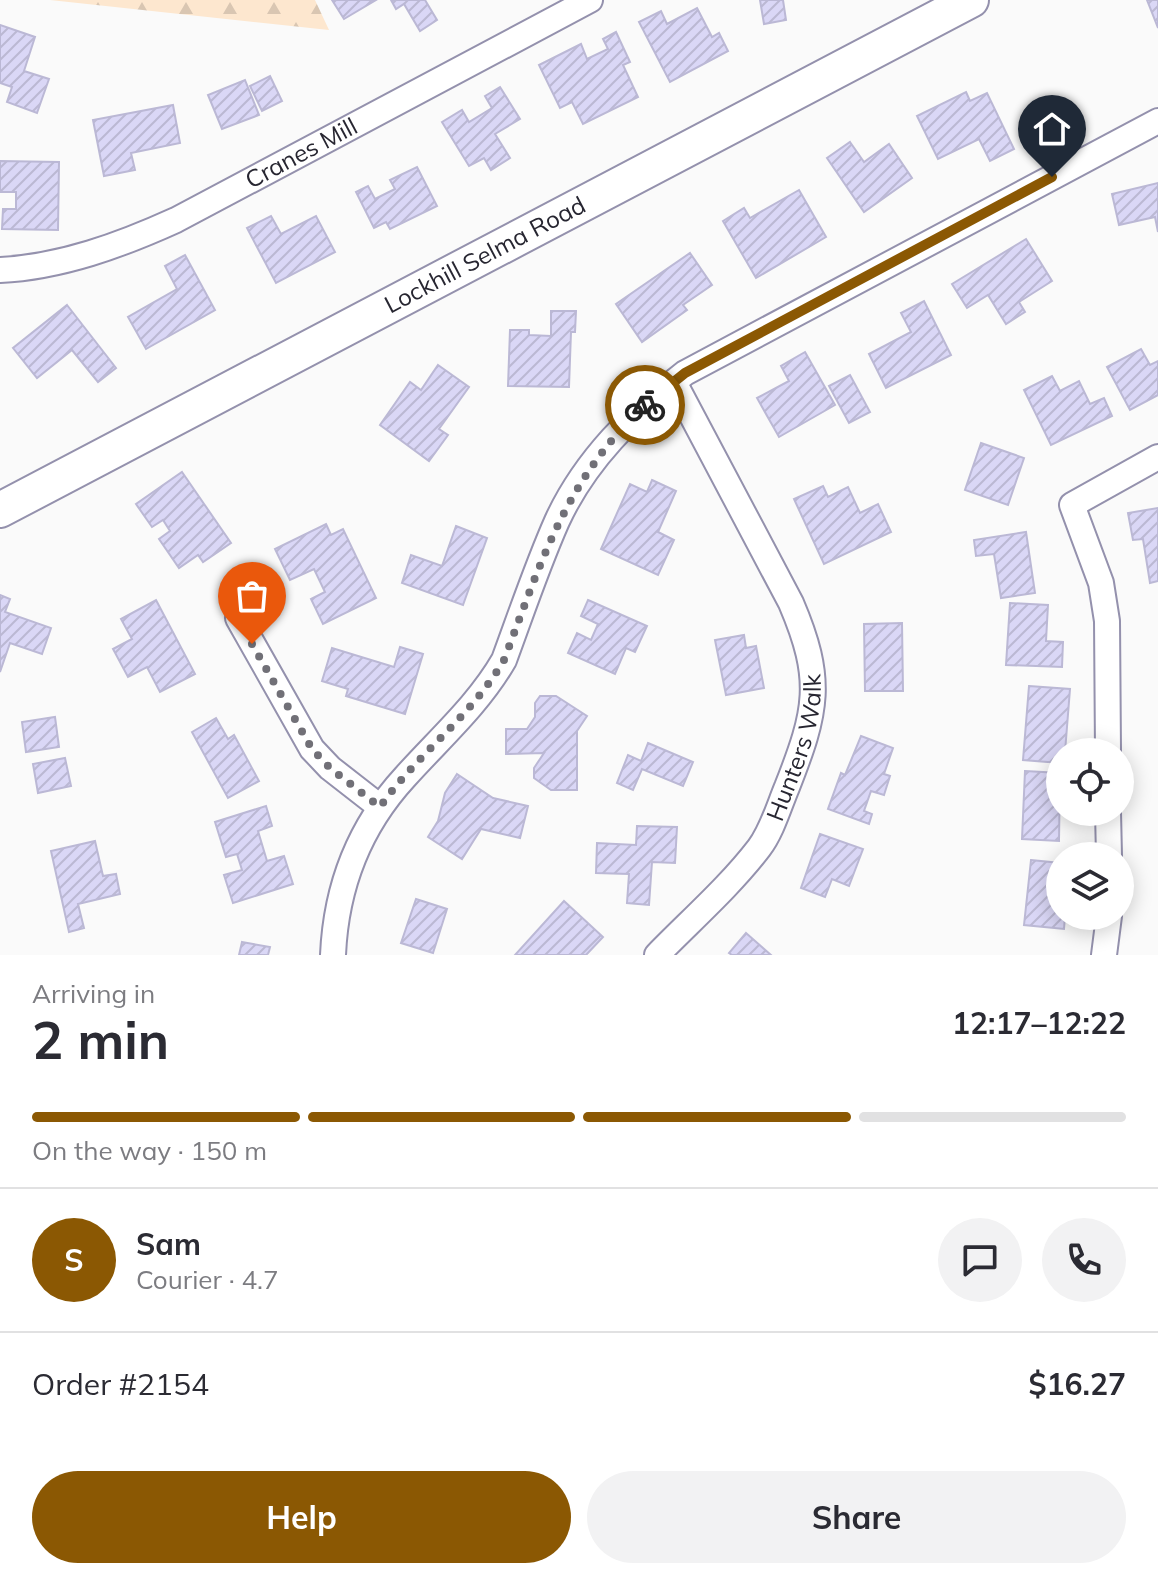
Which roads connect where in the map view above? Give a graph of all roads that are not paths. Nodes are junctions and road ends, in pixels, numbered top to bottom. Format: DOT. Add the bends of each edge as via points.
graph roads {
  1 [pos="590,0"];
  2 [pos="971,0"];
  3 [pos="933,9"];
  4 [pos="1158,121"];
  5 [pos="0,270"];
  6 [pos="674,382"];
  7 [pos="1158,457"];
  8 [pos="0,510"];
  9 [pos="238,618"];
  10 [pos="1108,738"];
  11 [pos="380,807"];
  12 [pos="1107,930"];
  13 [pos="333,955"];
  14 [pos="657,955"];
  15 [pos="1104,955"];
  1 -- 5 [label="street, Cranes Mill" via="135,239"];
  2 -- 3 [label="main road, Lockhill Selma Road"];
  3 -- 8 [label="main road, Lockhill Selma Road"];
  4 -- 6 [label="street"];
  6 -- 11 [label="street" via="628,422 577,485 492,680"];
  6 -- 14 [label="street, Hunters Walk" via="791,603 804,634 813,699 801,750 761,845"];
  7 -- 10 [label="street" via="1072,505 1101,583 1107,621"];
  9 -- 11 [label="street" via="312,749"];
  11 -- 13 [label="street" via="348,870"];
  12 -- 15 [label="street"];
}
